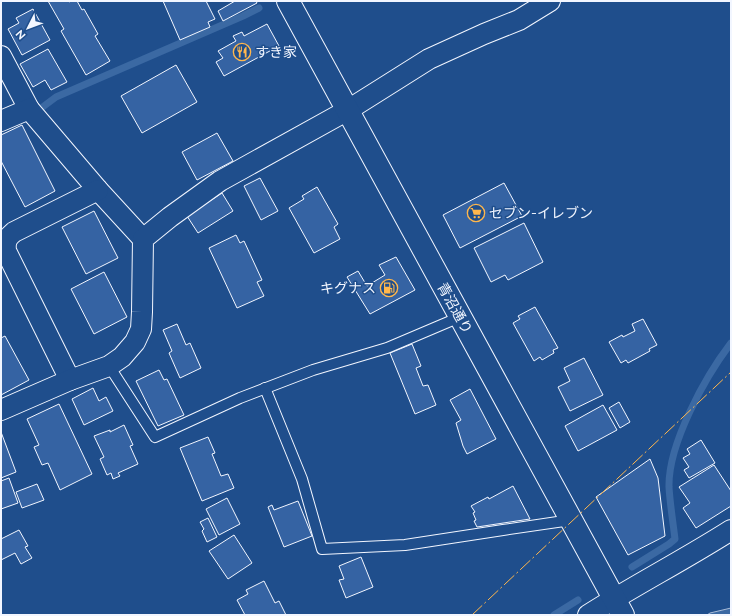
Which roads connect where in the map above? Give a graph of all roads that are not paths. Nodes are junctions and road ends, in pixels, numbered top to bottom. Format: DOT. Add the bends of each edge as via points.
graph roads {
  1 [pos="288,1"];
  2 [pos="550,1"];
  3 [pos="1,56"];
  4 [pos="29,109"];
  5 [pos="348,110"];
  6 [pos="1,121"];
  7 [pos="98,190"];
  8 [pos="143,239"];
  9 [pos="460,317"];
  10 [pos="109,366"];
  11 [pos="70,380"];
  12 [pos="265,388"];
  13 [pos="1,410"];
  14 [pos="571,520"];
  15 [pos="731,530"];
  16 [pos="619,608"];
  17 [pos="588,615"];
  1 -- 5 [label="street, 青沼通り"];
  2 -- 5 [label="street" via="520,20 429,59"];
  3 -- 4 [label="street"];
  4 -- 6 [label="street"];
  4 -- 7 [label="street"];
  5 -- 8 [label="street" via="220,181"];
  5 -- 9 [label="street, 青沼通り"];
  7 -- 8 [label="street"];
  7 -- 11 [label="street" via="14,232 5,244"];
  8 -- 10 [label="street" via="140,329 135,342 122,357"];
  9 -- 12 [label="lane" via="387,348 313,370"];
  9 -- 14 [label="street, 青沼通り"];
  10 -- 11 [label="street"];
  10 -- 12 [label="lane" via="155,437"];
  11 -- 13 [label="street"];
  12 -- 14 [label="lane" via="302,478 322,549 405,545"];
  14 -- 16 [label="street, 青沼通り"];
  15 -- 16 [label="street"];
  16 -- 17 [label="street"];
}
